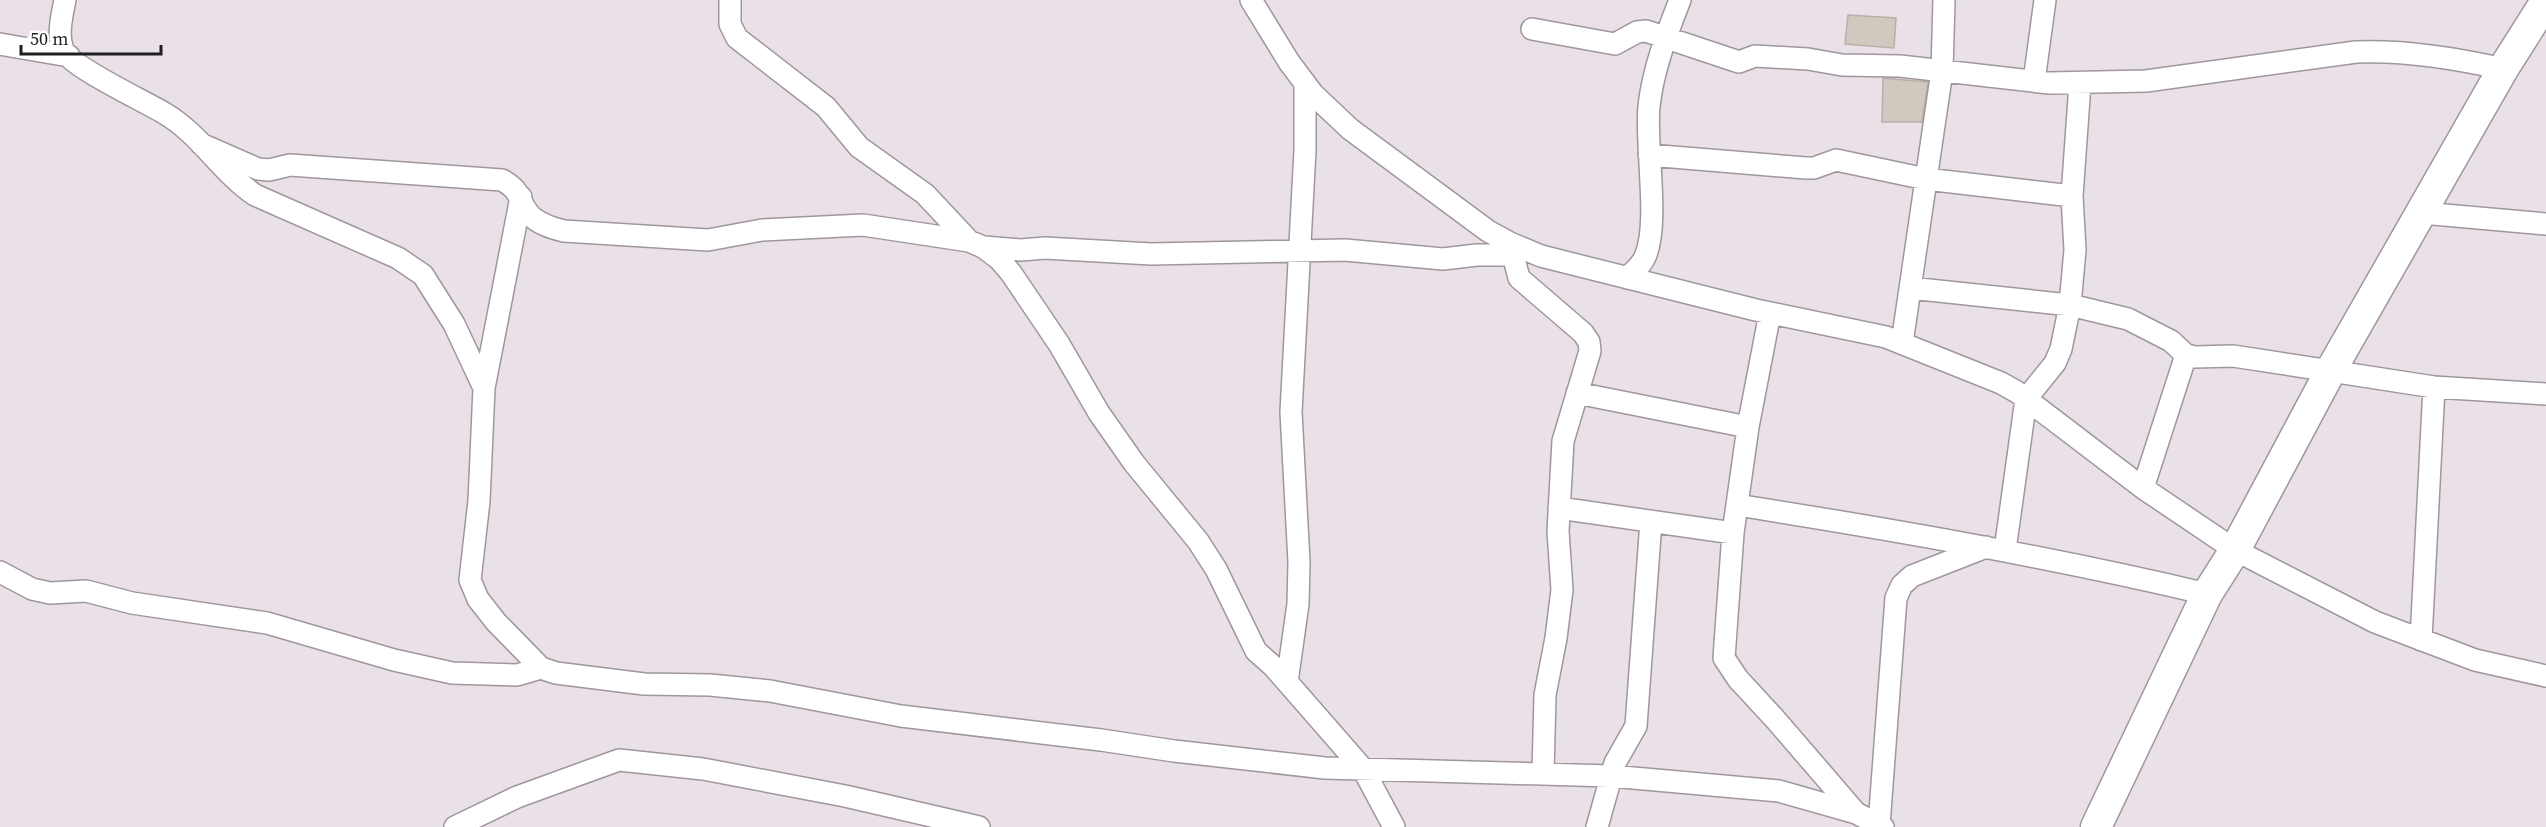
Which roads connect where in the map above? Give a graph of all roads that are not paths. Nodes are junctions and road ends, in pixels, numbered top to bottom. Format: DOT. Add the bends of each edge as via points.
graph roads {
  1 [pos="65,0"];
  2 [pos="730,0"];
  3 [pos="1251,0"];
  4 [pos="1680,0"];
  5 [pos="1944,0"];
  6 [pos="2045,0"];
  7 [pos="2546,0"];
  8 [pos="1532,29"];
  9 [pos="1665,36"];
  10 [pos="0,44"];
  11 [pos="69,56"];
  12 [pos="2503,69"];
  13 [pos="1942,71"];
  14 [pos="2034,81"];
  15 [pos="1305,83"];
  16 [pos="2080,84"];
  17 [pos="201,144"];
  18 [pos="1649,155"];
  19 [pos="1926,179"];
  20 [pos="2072,196"];
  21 [pos="521,197"];
  22 [pos="2422,213"];
  23 [pos="2546,225"];
  24 [pos="976,244"];
  25 [pos="1511,249"];
  26 [pos="1300,250"];
  27 [pos="1627,278"];
  28 [pos="1910,288"];
  29 [pos="2070,305"];
  30 [pos="1770,313"];
  31 [pos="1902,343"];
  32 [pos="2186,355"];
  33 [pos="2331,370"];
  34 [pos="2434,387"];
  35 [pos="484,388"];
  36 [pos="1577,393"];
  37 [pos="2546,394"];
  38 [pos="2026,399"];
  39 [pos="1748,427"];
  40 [pos="2143,488"];
  41 [pos="1737,505"];
  42 [pos="1559,508"];
  43 [pos="1651,521"];
  44 [pos="1732,533"];
  45 [pos="1996,548"];
  46 [pos="2235,550"];
  47 [pos="0,572"];
  48 [pos="2207,594"];
  49 [pos="2421,640"];
  50 [pos="541,668"];
  51 [pos="2546,676"];
  52 [pos="1287,682"];
  53 [pos="1363,769"];
  54 [pos="1542,774"];
  55 [pos="1611,776"];
  56 [pos="1856,813"];
  57 [pos="1881,826"];
  58 [pos="455,827"];
  59 [pos="979,827"];
  60 [pos="1394,827"];
  61 [pos="1597,827"];
  62 [pos="2096,827"];
  1 -- 11 [label="street" via="61,35"];
  2 -- 24 [label="street" via="730,24 737,38 826,107 859,147 930,198"];
  3 -- 15 [label="street"];
  4 -- 9 [label="street"];
  5 -- 13 [label="street"];
  6 -- 14 [label="street"];
  7 -- 12 [label="main road"];
  8 -- 9 [label="street" via="1615,44 1637,32"];
  9 -- 13 [label="street" via="1739,62 1764,56"];
  9 -- 18 [label="street" via="1649,104"];
  10 -- 11 [label="street"];
  11 -- 17 [label="street" via="78,65 166,114"];
  12 -- 16 [label="street" via="2458,58 2382,51 2146,81"];
  12 -- 22 [label="main road"];
  13 -- 14 [label="street"];
  13 -- 19 [label="street"];
  14 -- 16 [label="street"];
  15 -- 25 [label="street" via="1350,129"];
  15 -- 26 [label="street"];
  16 -- 20 [label="street"];
  17 -- 21 [label="street" via="258,169 290,165 488,178 513,186"];
  17 -- 35 [label="street" via="255,195 398,258 423,275 454,324"];
  18 -- 19 [label="street" via="1806,168 1836,160"];
  18 -- 27 [label="street" via="1651,234 1646,256"];
  19 -- 20 [label="street"];
  19 -- 28 [label="street"];
  20 -- 29 [label="street" via="2075,250"];
  21 -- 24 [label="street" via="535,219 564,231 708,240 762,230 863,225"];
  21 -- 35 [label="street"];
  22 -- 23 [label="street"];
  22 -- 33 [label="main road"];
  24 -- 26 [label="street" via="1021,250 1151,254"];
  24 -- 52 [label="street" via="999,258 1011,273 1099,413 1210,560 1256,651"];
  25 -- 26 [label="street" via="1443,259"];
  25 -- 27 [label="street"];
  25 -- 36 [label="street" via="1519,278 1589,342 1590,351"];
  26 -- 52 [label="street" via="1291,412 1298,604"];
  27 -- 30 [label="street"];
  28 -- 29 [label="street"];
  28 -- 31 [label="street"];
  29 -- 32 [label="street" via="2128,319 2171,340"];
  29 -- 38 [label="street" via="2058,356"];
  30 -- 31 [label="street"];
  30 -- 39 [label="street"];
  31 -- 38 [label="street" via="2001,383"];
  32 -- 33 [label="street" via="2233,356"];
  32 -- 40 [label="street"];
  33 -- 34 [label="street"];
  33 -- 46 [label="main road"];
  34 -- 37 [label="street"];
  34 -- 49 [label="street"];
  35 -- 50 [label="street" via="470,580 478,599 496,622"];
  36 -- 39 [label="street"];
  36 -- 42 [label="street" via="1563,441"];
  38 -- 40 [label="street"];
  38 -- 45 [label="street"];
  39 -- 41 [label="street"];
  40 -- 46 [label="street"];
  41 -- 44 [label="street"];
  41 -- 45 [label="street"];
  42 -- 43 [label="street"];
  42 -- 54 [label="street" via="1562,590 1545,695"];
  43 -- 44 [label="street"];
  43 -- 55 [label="street" via="1636,726"];
  44 -- 56 [label="street" via="1724,658"];
  45 -- 48 [label="street"];
  45 -- 57 [label="street" via="1912,576 1896,598"];
  46 -- 48 [label="main road"];
  46 -- 49 [label="street" via="2375,622"];
  47 -- 50 [label="street" via="32,589 50,593 86,591 132,603 267,623 452,673 517,675"];
  48 -- 62 [label="main road"];
  49 -- 51 [label="street" via="2475,660"];
  50 -- 53 [label="street" via="644,684 770,691 901,716 1174,751"];
  52 -- 53 [label="street"];
  53 -- 54 [label="street"];
  53 -- 60 [label="street"];
  54 -- 55 [label="street"];
  55 -- 56 [label="street" via="1779,791"];
  55 -- 61 [label="street"];
  56 -- 57 [label="street"];
  58 -- 59 [label="street" via="527,794 628,760 703,769 845,796"];
}
